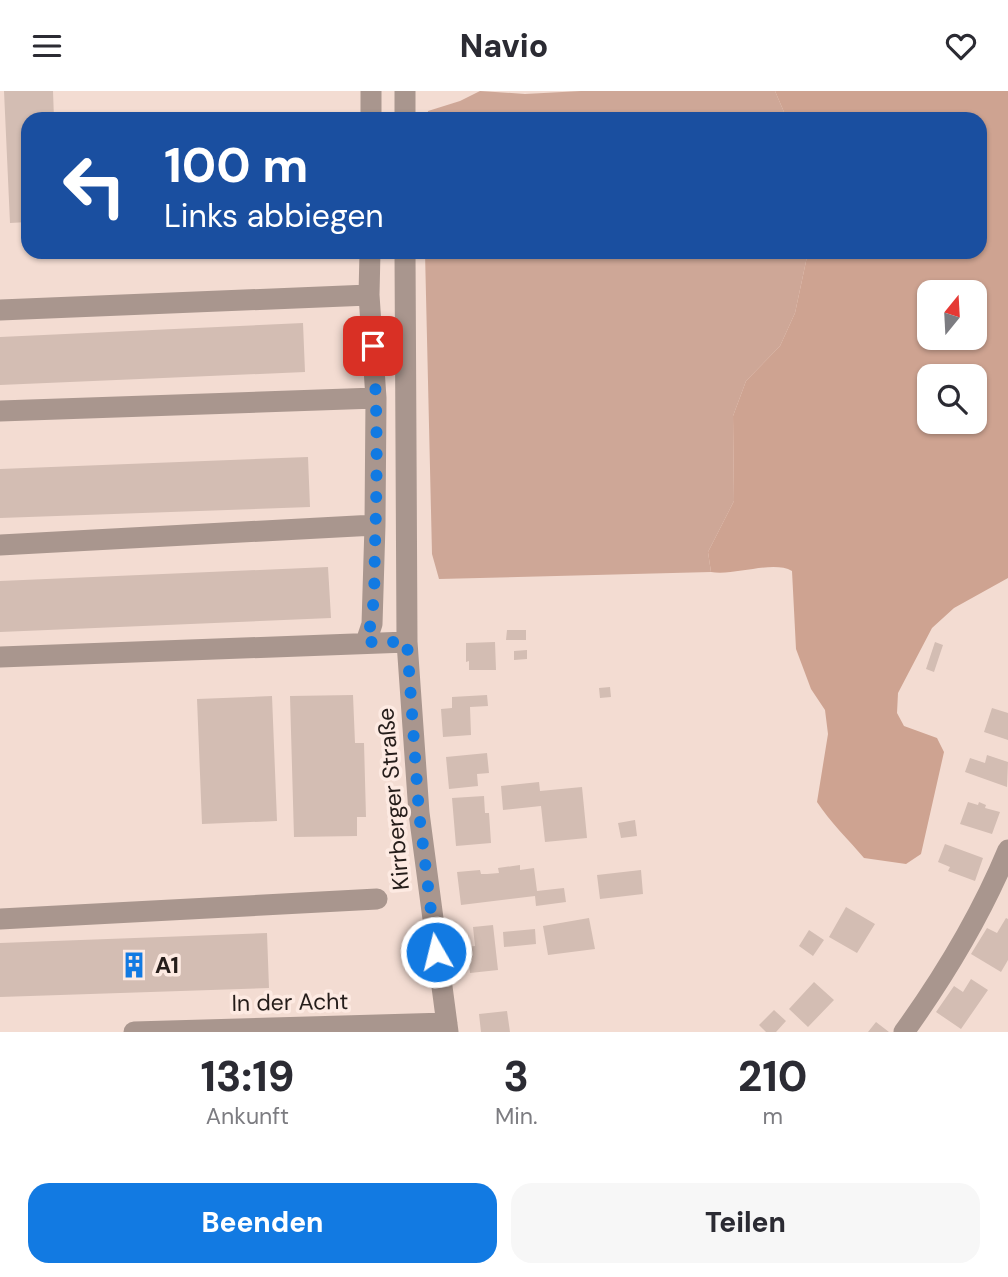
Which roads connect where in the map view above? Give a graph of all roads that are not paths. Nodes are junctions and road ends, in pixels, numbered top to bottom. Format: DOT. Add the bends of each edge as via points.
graph roads {
  1 [pos="371,91"];
  2 [pos="405,91"];
  3 [pos="371,112"];
  4 [pos="405,112"];
  5 [pos="370,259"];
  6 [pos="405,259"];
  7 [pos="369,295"];
  8 [pos="0,310"];
  9 [pos="376,398"];
  10 [pos="0,411"];
  11 [pos="376,525"];
  12 [pos="0,545"];
  13 [pos="366,642"];
  14 [pos="407,642"];
  15 [pos="0,657"];
  16 [pos="1008,851"];
  17 [pos="377,899"];
  18 [pos="0,919"];
  19 [pos="447,1028"];
  20 [pos="134,1032"];
  21 [pos="904,1032"];
  1 -- 3 [label="street"];
  2 -- 4 [label="street"];
  5 -- 7 [label="street"];
  6 -- 14 [label="street, Kirrberger Straße"];
  7 -- 8 [label="street"];
  7 -- 9 [label="street"];
  9 -- 10 [label="street"];
  9 -- 11 [label="street"];
  11 -- 12 [label="street"];
  11 -- 13 [label="street" via="372,624"];
  13 -- 14 [label="street"];
  13 -- 15 [label="street"];
  14 -- 19 [label="street, Kirrberger Straße" via="419,813"];
  16 -- 21 [label="street" via="966,937"];
  17 -- 18 [label="street"];
  19 -- 20 [label="street, In der Acht"];
}
